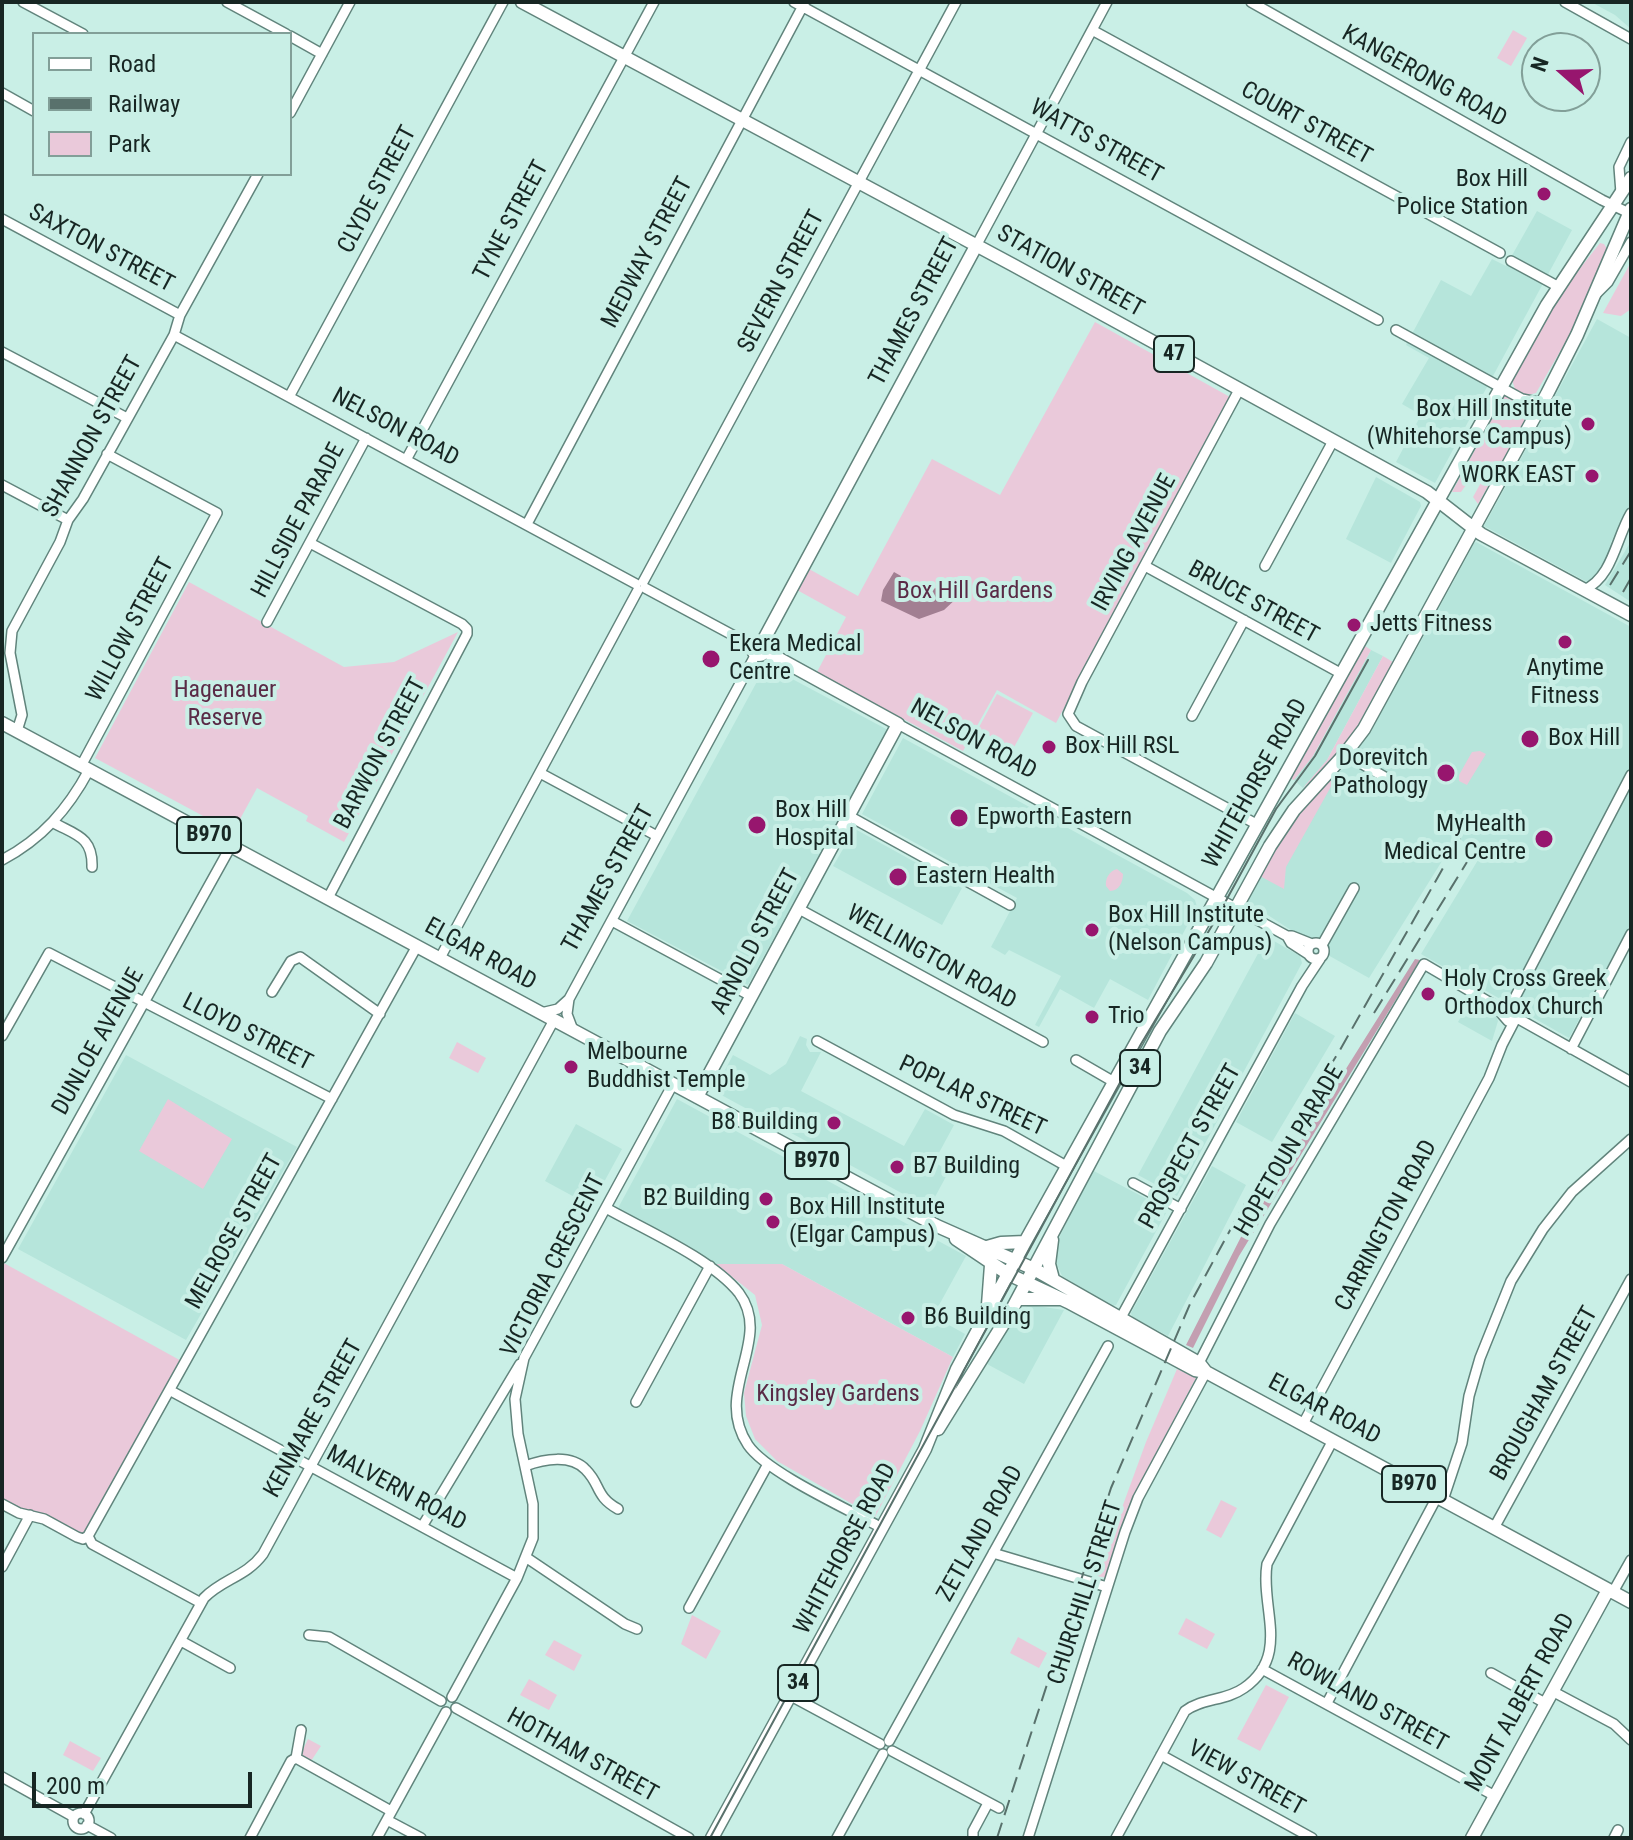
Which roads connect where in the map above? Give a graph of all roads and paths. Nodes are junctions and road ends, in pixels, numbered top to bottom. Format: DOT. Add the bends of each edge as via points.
graph roads {
  1 [pos="23,2"];
  2 [pos="227,2"];
  3 [pos="350,2"];
  4 [pos="503,2"];
  5 [pos="522,2"];
  6 [pos="654,2"];
  7 [pos="956,2"];
  8 [pos="1107,2"];
  9 [pos="1251,2"];
  10 [pos="1565,2"];
  11 [pos="801,4"];
  12 [pos="1092,30"];
  13 [pos="79,32"];
  14 [pos="282,32"];
  15 [pos="292,37"];
  16 [pos="1631,39"];
  17 [pos="322,54"];
  18 [pos="624,56"];
  19 [pos="920,70"];
  20 [pos="2,93"];
  21 [pos="292,109"];
  22 [pos="32,110"];
  23 [pos="742,120"];
  24 [pos="1037,132"];
  25 [pos="1631,142"];
  26 [pos="257,176"];
  27 [pos="1631,178"];
  28 [pos="859,183"];
  29 [pos="1618,199"];
  30 [pos="1630,211"];
  31 [pos="2,219"];
  32 [pos="1593,237"];
  33 [pos="1625,244"];
  34 [pos="976,246"];
  35 [pos="1500,253"];
  36 [pos="1511,261"];
  37 [pos="1559,287"];
  38 [pos="180,315"];
  39 [pos="1378,320"];
  40 [pos="1396,330"];
  41 [pos="174,335"];
  42 [pos="2,352"];
  43 [pos="1502,388"];
  44 [pos="1239,390"];
  45 [pos="289,397"];
  46 [pos="1542,403"];
  47 [pos="127,418"];
  48 [pos="366,438"];
  49 [pos="1333,441"];
  50 [pos="107,454"];
  51 [pos="406,460"];
  52 [pos="2,485"];
  53 [pos="1438,501"];
  54 [pos="1631,513"];
  55 [pos="68,520"];
  56 [pos="527,524"];
  57 [pos="1474,529"];
  58 [pos="310,543"];
  59 [pos="1145,566"];
  60 [pos="1265,566"];
  61 [pos="1598,582"];
  62 [pos="641,586"];
  63 [pos="1584,590"];
  64 [pos="1598,598"];
  65 [pos="1628,610"];
  66 [pos="1244,620"];
  67 [pos="267,622"];
  68 [pos="759,648"];
  69 [pos="1342,674"];
  70 [pos="1192,716"];
  71 [pos="2,723"];
  72 [pos="898,724"];
  73 [pos="17,731"];
  74 [pos="1345,754"];
  75 [pos="85,768"];
  76 [pos="540,773"];
  77 [pos="1631,775"];
  78 [pos="1388,779"];
  79 [pos="849,816"];
  80 [pos="54,823"];
  81 [pos="1258,825"];
  82 [pos="657,836"];
  83 [pos="231,846"];
  84 [pos="2,860"];
  85 [pos="92,867"];
  86 [pos="1354,888"];
  87 [pos="328,898"];
  88 [pos="1218,899"];
  89 [pos="1010,905"];
  90 [pos="799,909"];
  91 [pos="1236,909"];
  92 [pos="612,921"];
  93 [pos="1631,934"];
  94 [pos="1287,936"];
  95 [pos="1317,944"];
  96 [pos="417,946"];
  97 [pos="1313,957"];
  98 [pos="440,958"];
  99 [pos="272,992"];
  100 [pos="751,996"];
  101 [pos="569,999"];
  102 [pos="144,1002"];
  103 [pos="540,1013"];
  104 [pos="1509,1013"];
  105 [pos="380,1014"];
  106 [pos="554,1020"];
  107 [pos="574,1031"];
  108 [pos="2,1036"];
  109 [pos="817,1041"];
  110 [pos="1043,1042"];
  111 [pos="1571,1049"];
  112 [pos="1076,1060"];
  113 [pos="1114,1082"];
  114 [pos="1631,1082"];
  115 [pos="673,1084"];
  116 [pos="697,1097"];
  117 [pos="332,1099"];
  118 [pos="1631,1139"];
  119 [pos="1068,1167"];
  120 [pos="1133,1183"];
  121 [pos="606,1208"];
  122 [pos="1181,1209"];
  123 [pos="937,1226"];
  124 [pos="1053,1232"];
  125 [pos="1025,1242"];
  126 [pos="987,1247"];
  127 [pos="2,1258"];
  128 [pos="1015,1261"];
  129 [pos="991,1265"];
  130 [pos="710,1266"];
  131 [pos="1034,1269"];
  132 [pos="1008,1274"];
  133 [pos="1053,1279"];
  134 [pos="1631,1279"];
  135 [pos="1027,1282"];
  136 [pos="1018,1299"];
  137 [pos="1061,1299"];
  138 [pos="986,1316"];
  139 [pos="1119,1323"];
  140 [pos="1108,1346"];
  141 [pos="524,1358"];
  142 [pos="1203,1367"];
  143 [pos="171,1391"];
  144 [pos="636,1402"];
  145 [pos="1303,1424"];
  146 [pos="1333,1440"];
  147 [pos="925,1449"];
  148 [pos="768,1464"];
  149 [pos="311,1466"];
  150 [pos="525,1466"];
  151 [pos="1440,1498"];
  152 [pos="2,1504"];
  153 [pos="618,1509"];
  154 [pos="30,1515"];
  155 [pos="423,1525"];
  156 [pos="882,1528"];
  157 [pos="1494,1528"];
  158 [pos="88,1536"];
  159 [pos="993,1553"];
  160 [pos="527,1558"];
  161 [pos="1631,1560"];
  162 [pos="2,1567"];
  163 [pos="517,1578"];
  164 [pos="1107,1587"];
  165 [pos="1611,1591"];
  166 [pos="1631,1602"];
  167 [pos="201,1603"];
  168 [pos="689,1608"];
  169 [pos="637,1629"];
  170 [pos="309,1635"];
  171 [pos="181,1641"];
  172 [pos="230,1668"];
  173 [pos="1262,1669"];
  174 [pos="1491,1673"];
  175 [pos="791,1696"];
  176 [pos="1549,1697"];
  177 [pos="1327,1703"];
  178 [pos="451,1706"];
  179 [pos="301,1730"];
  180 [pos="1631,1740"];
  181 [pos="886,1748"];
  182 [pos="1161,1755"];
  183 [pos="296,1758"];
  184 [pos="2,1777"];
  185 [pos="1495,1796"];
  186 [pos="988,1803"];
  187 [pos="999,1808"];
  188 [pos="389,1815"];
  189 [pos="79,1816"];
  190 [pos="79,1830"];
  191 [pos="111,1838"];
  192 [pos="250,1838"];
  193 [pos="377,1838"];
  194 [pos="421,1838"];
  195 [pos="689,1838"];
  196 [pos="712,1838"];
  197 [pos="837,1838"];
  198 [pos="973,1838"];
  199 [pos="1028,1838"];
  200 [pos="1116,1838"];
  201 [pos="1312,1838"];
  202 [pos="1472,1838"];
  1 -- 13 [label="street"];
  2 -- 14 [label="street"];
  3 -- 17 [label="street"];
  4 -- 45 [label="street, CLYDE STREET"];
  5 -- 18 [label="main road, STATION STREET / 47"];
  6 -- 18 [label="street, TYNE STREET"];
  7 -- 19 [label="street, SEVERN STREET"];
  8 -- 12 [label="street, THAMES STREET"];
  9 -- 29 [label="street, KANGERONG ROAD" via="1578,186"];
  10 -- 16 [label="street"];
  11 -- 19 [label="street, WATTS STREET"];
  11 -- 23 [label="street, MEDWAY STREET"];
  12 -- 24 [label="street, THAMES STREET"];
  12 -- 35 [label="street, COURT STREET"];
  15 -- 17 [label="street"];
  17 -- 21 [label="street"];
  18 -- 23 [label="main road, STATION STREET / 47"];
  18 -- 51 [label="street, TYNE STREET"];
  19 -- 24 [label="street, WATTS STREET"];
  19 -- 28 [label="street, SEVERN STREET"];
  20 -- 22 [label="street"];
  23 -- 28 [label="main road, STATION STREET / 47"];
  23 -- 56 [label="street, MEDWAY STREET"];
  24 -- 34 [label="street, THAMES STREET"];
  24 -- 39 [label="street, WATTS STREET"];
  25 -- 29 [label="street, WHITEHORSE ROAD" via="1619,167"];
  26 -- 38 [label="street, SHANNON STREET"];
  27 -- 29 [label="main road, WHITEHORSE ROAD / 34"];
  28 -- 34 [label="main road, STATION STREET / 47"];
  28 -- 62 [label="street, SEVERN STREET"];
  29 -- 30 [label="street, KANGERONG ROAD"];
  29 -- 32 [label="main road, WHITEHORSE ROAD / 34"];
  30 -- 33 [label="main road, WHITEHORSE ROAD / 34"];
  31 -- 38 [label="street, SAXTON STREET"];
  32 -- 33 [label="main road"];
  32 -- 37 [label="main road, WHITEHORSE ROAD / 34"];
  33 -- 46 [label="main road, WHITEHORSE ROAD / 34"];
  34 -- 44 [label="main road, STATION STREET / 47"];
  34 -- 68 [label="main road, THAMES STREET"];
  36 -- 37 [label="street"];
  37 -- 43 [label="main road, WHITEHORSE ROAD / 34"];
  38 -- 41 [label="street, SHANNON STREET"];
  40 -- 43 [label="street"];
  41 -- 45 [label="street, NELSON ROAD"];
  41 -- 47 [label="street, SHANNON STREET"];
  42 -- 47 [label="street"];
  43 -- 46 [label="street"];
  43 -- 53 [label="main road, WHITEHORSE ROAD / 34"];
  44 -- 49 [label="main road, STATION STREET / 47"];
  44 -- 59 [label="street, IRVING AVENUE"];
  45 -- 48 [label="street, NELSON ROAD"];
  46 -- 57 [label="main road, WHITEHORSE ROAD / 34"];
  47 -- 50 [label="street, SHANNON STREET"];
  48 -- 51 [label="street, NELSON ROAD"];
  48 -- 58 [label="street, HILLSIDE PARADE"];
  49 -- 53 [label="main road, STATION STREET / 47"];
  49 -- 60 [label="street"];
  50 -- 55 [label="street, SHANNON STREET"];
  50 -- 75 [label="street, WILLOW STREET" via="217,513"];
  51 -- 56 [label="street, NELSON ROAD"];
  52 -- 55 [label="street"];
  53 -- 57 [label="main road, STATION STREET / 47"];
  53 -- 69 [label="main road, WHITEHORSE ROAD / 34"];
  54 -- 61 [label="street"];
  55 -- 73 [label="street, SHANNON STREET" via="12,631 10,653 22,715"];
  56 -- 62 [label="street, NELSON ROAD"];
  57 -- 63 [label="main road, STATION STREET / 47"];
  57 -- 74 [label="main road, WHITEHORSE ROAD / 34" via="1364,729"];
  58 -- 67 [label="street, HILLSIDE PARADE"];
  58 -- 87 [label="street, BARWON STREET" via="467,629"];
  59 -- 66 [label="street, BRUCE STREET"];
  59 -- 81 [label="street, IRVING AVENUE" via="1069,716 1076,726"];
  61 -- 63 [label="street"];
  61 -- 64 [label="street"];
  62 -- 68 [label="street, NELSON ROAD"];
  62 -- 76 [label="street, SEVERN STREET"];
  63 -- 64 [label="main road, STATION STREET / 47"];
  64 -- 65 [label="main road, STATION STREET / 47"];
  66 -- 69 [label="street, BRUCE STREET"];
  66 -- 70 [label="street"];
  68 -- 72 [label="main road, NELSON ROAD"];
  68 -- 82 [label="street, THAMES STREET"];
  69 -- 81 [label="main road, WHITEHORSE ROAD / 34"];
  71 -- 73 [label="main road, ELGAR ROAD / B970"];
  72 -- 79 [label="main road, ARNOLD STREET"];
  72 -- 88 [label="street, NELSON ROAD"];
  73 -- 75 [label="main road, ELGAR ROAD / B970"];
  74 -- 78 [label="street"];
  74 -- 91 [label="main road, WHITEHORSE ROAD / 34" via="1287,820"];
  75 -- 80 [label="street, WILLOW STREET" via="75,797"];
  75 -- 83 [label="main road, ELGAR ROAD / B970"];
  76 -- 82 [label="street"];
  76 -- 98 [label="street, SEVERN STREET"];
  77 -- 104 [label="street, CARRINGTON ROAD"];
  79 -- 89 [label="street"];
  79 -- 90 [label="main road, ARNOLD STREET"];
  80 -- 84 [label="street, WILLOW STREET"];
  80 -- 85 [label="street" via="86,841"];
  81 -- 88 [label="main road, WHITEHORSE ROAD / 34"];
  82 -- 92 [label="street, THAMES STREET"];
  83 -- 87 [label="main road, ELGAR ROAD / B970"];
  83 -- 102 [label="street, DUNLOE AVENUE"];
  86 -- 95 [label="street"];
  87 -- 96 [label="main road, ELGAR ROAD / B970"];
  88 -- 91 [label="street, NELSON ROAD"];
  88 -- 113 [label="main road, WHITEHORSE ROAD / 34"];
  90 -- 100 [label="main road, ARNOLD STREET"];
  90 -- 110 [label="street, WELLINGTON ROAD"];
  91 -- 94 [label="street, NELSON ROAD"];
  91 -- 124 [label="main road, WHITEHORSE ROAD / 34" via="1160,1031"];
  92 -- 100 [label="street"];
  92 -- 101 [label="street, THAMES STREET"];
  93 -- 111 [label="street"];
  94 -- 95 [label="street, NELSON ROAD"];
  94 -- 97 [label="street, NELSON ROAD"];
  95 -- 97 [label="street" via="1308,950"];
  95 -- 97 [label="street" via="1324,952"];
  96 -- 98 [label="main road, ELGAR ROAD / B970"];
  96 -- 105 [label="street, MELROSE STREET"];
  97 -- 122 [label="street, PROSPECT STREET"];
  98 -- 103 [label="main road, ELGAR ROAD / B970"];
  99 -- 105 [label="street" via="291,961 306,955"];
  100 -- 116 [label="main road, ARNOLD STREET"];
  101 -- 103 [label="street" via="558,1009"];
  101 -- 107 [label="street" via="567,1014"];
  102 -- 108 [label="street, LLOYD STREET" via="49,953"];
  102 -- 117 [label="street, LLOYD STREET"];
  102 -- 127 [label="street, DUNLOE AVENUE"];
  103 -- 106 [label="main road, ELGAR ROAD / B970"];
  104 -- 111 [label="street"];
  104 -- 142 [label="street, HOPETOUN PARADE" via="1424,964 1270,1224"];
  104 -- 145 [label="street, CARRINGTON ROAD" via="1489,1078"];
  105 -- 117 [label="street, MELROSE STREET"];
  106 -- 107 [label="main road, ELGAR ROAD / B970"];
  106 -- 149 [label="street, KENMARE STREET"];
  107 -- 115 [label="main road, ELGAR ROAD / B970"];
  109 -- 119 [label="street, POPLAR STREET" via="954,1115 1004,1131"];
  111 -- 114 [label="street"];
  112 -- 113 [label="street"];
  113 -- 119 [label="main road, WHITEHORSE ROAD / 34"];
  115 -- 116 [label="main road, ELGAR ROAD / B970"];
  115 -- 121 [label="street, VICTORIA CRESCENT"];
  116 -- 123 [label="main road, ELGAR ROAD / B970"];
  117 -- 143 [label="street, MELROSE STREET"];
  118 -- 151 [label="street" via="1572,1192 1511,1281 1480,1358 1462,1443"];
  119 -- 125 [label="main road, WHITEHORSE ROAD / 34"];
  120 -- 122 [label="street"];
  121 -- 130 [label="street"];
  121 -- 141 [label="street, VICTORIA CRESCENT"];
  122 -- 139 [label="street, PROSPECT STREET"];
  123 -- 126 [label="main road, ELGAR ROAD / B970"];
  123 -- 129 [label="main road, ELGAR ROAD / B970"];
  124 -- 131 [label="main road, WHITEHORSE ROAD / 34"];
  124 -- 133 [label="main road"];
  125 -- 126 [label="main road"];
  125 -- 128 [label="main road, WHITEHORSE ROAD / 34"];
  126 -- 128 [label="main road, ELGAR ROAD / B970"];
  128 -- 131 [label="main road, ELGAR ROAD / B970"];
  128 -- 132 [label="main road, WHITEHORSE ROAD / 34"];
  129 -- 132 [label="main road, ELGAR ROAD / B970"];
  129 -- 138 [label="main road"];
  130 -- 144 [label="street"];
  130 -- 148 [label="street" via="738,1292 748,1311 751,1331 736,1406 749,1445"];
  131 -- 133 [label="main road, ELGAR ROAD / B970"];
  131 -- 135 [label="main road, WHITEHORSE ROAD / 34"];
  132 -- 135 [label="main road, ELGAR ROAD / B970"];
  132 -- 138 [label="main road, WHITEHORSE ROAD / 34"];
  133 -- 139 [label="main road, ELGAR ROAD / B970"];
  134 -- 157 [label="street, BROUGHAM STREET"];
  135 -- 136 [label="main road, WHITEHORSE ROAD / 34"];
  135 -- 137 [label="main road, ELGAR ROAD / B970"];
  136 -- 137 [label="main road"];
  136 -- 147 [label="main road, WHITEHORSE ROAD / 34"];
  137 -- 139 [label="main road, ELGAR ROAD / B970"];
  138 -- 147 [label="main road, WHITEHORSE ROAD / 34" via="957,1369"];
  139 -- 142 [label="main road, ELGAR ROAD / B970"];
  140 -- 159 [label="street, ZETLAND ROAD"];
  141 -- 150 [label="street, VICTORIA CRESCENT" via="515,1399"];
  141 -- 155 [label="street"];
  142 -- 145 [label="main road, ELGAR ROAD / B970"];
  142 -- 164 [label="street, CHURCHILL STREET" via="1138,1498"];
  143 -- 149 [label="street, MALVERN ROAD"];
  143 -- 158 [label="street, MELROSE STREET"];
  145 -- 146 [label="main road, ELGAR ROAD / B970"];
  146 -- 151 [label="main road, ELGAR ROAD / B970"];
  146 -- 173 [label="street" via="1267,1564 1271,1648"];
  147 -- 156 [label="main road, WHITEHORSE ROAD / 34"];
  148 -- 156 [label="street"];
  148 -- 168 [label="street"];
  149 -- 155 [label="street, MALVERN ROAD"];
  149 -- 167 [label="street, KENMARE STREET" via="256,1564 211,1591"];
  150 -- 153 [label="street" via="542,1460 573,1462"];
  150 -- 160 [label="street, VICTORIA CRESCENT" via="533,1504"];
  151 -- 157 [label="main road, ELGAR ROAD / B970"];
  151 -- 177 [label="street"];
  152 -- 154 [label="street"];
  154 -- 158 [label="street" via="77,1537"];
  154 -- 162 [label="street"];
  155 -- 163 [label="street, MALVERN ROAD"];
  156 -- 175 [label="main road, WHITEHORSE ROAD / 34"];
  157 -- 165 [label="main road, ELGAR ROAD / B970"];
  158 -- 167 [label="street" via="92,1544"];
  159 -- 164 [label="street"];
  159 -- 181 [label="street, ZETLAND ROAD"];
  160 -- 163 [label="street, VICTORIA CRESCENT"];
  160 -- 169 [label="street"];
  161 -- 165 [label="street, MONT ALBERT ROAD"];
  163 -- 178 [label="street, VICTORIA CRESCENT"];
  164 -- 199 [label="street, CHURCHILL STREET"];
  165 -- 166 [label="main road, ELGAR ROAD / B970"];
  165 -- 176 [label="main road, MONT ALBERT ROAD"];
  167 -- 171 [label="street, KENMARE STREET"];
  170 -- 178 [label="street" via="329,1637 441,1701 446,1697"];
  171 -- 172 [label="street"];
  171 -- 189 [label="street, KENMARE STREET"];
  173 -- 177 [label="street, ROWLAND STREET"];
  173 -- 182 [label="street" via="1227,1698 1185,1711"];
  174 -- 176 [label="street"];
  175 -- 181 [label="street"];
  175 -- 196 [label="main road, WHITEHORSE ROAD / 34"];
  176 -- 180 [label="street" via="1614,1724"];
  176 -- 185 [label="main road, MONT ALBERT ROAD"];
  177 -- 185 [label="street, ROWLAND STREET"];
  178 -- 188 [label="street, VICTORIA CRESCENT"];
  178 -- 195 [label="street, HOTHAM STREET"];
  179 -- 183 [label="street"];
  181 -- 186 [label="street"];
  181 -- 197 [label="street, ZETLAND ROAD"];
  182 -- 200 [label="street"];
  182 -- 201 [label="street, VIEW STREET"];
  183 -- 188 [label="street"];
  183 -- 192 [label="street"];
  184 -- 189 [label="street"];
  185 -- 202 [label="main road, MONT ALBERT ROAD"];
  186 -- 187 [label="street"];
  186 -- 198 [label="street"];
  188 -- 193 [label="street, VICTORIA CRESCENT"];
  188 -- 194 [label="street"];
  189 -- 190 [label="street" via="88,1820"];
  190 -- 191 [label="street"];
}
